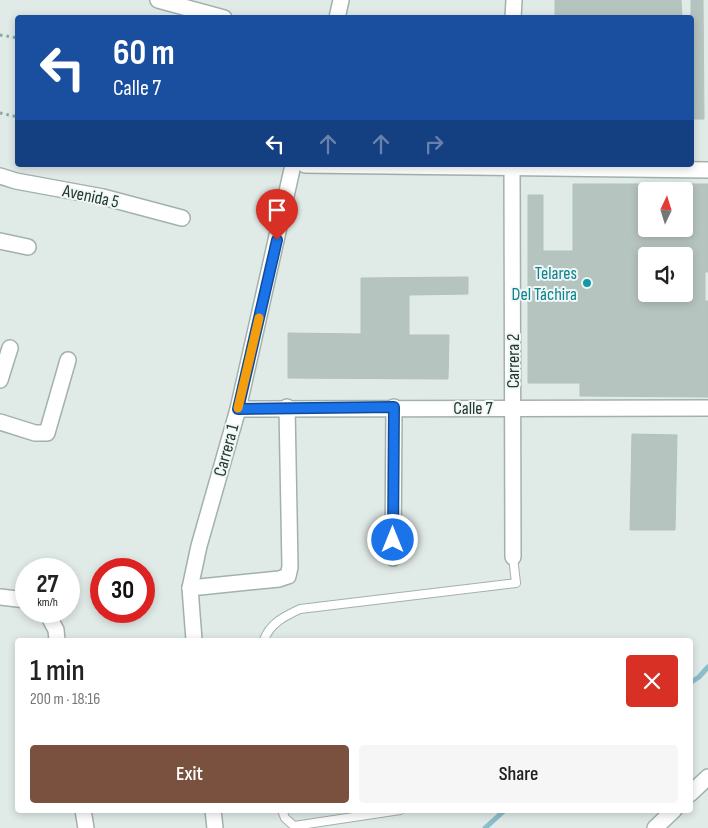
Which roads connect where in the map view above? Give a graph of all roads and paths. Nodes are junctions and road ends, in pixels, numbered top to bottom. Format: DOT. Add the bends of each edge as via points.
graph roads {
  1 [pos="158,0"];
  2 [pos="342,0"];
  3 [pos="514,0"];
  4 [pos="213,15"];
  5 [pos="338,15"];
  6 [pos="513,15"];
  7 [pos="0,35"];
  8 [pos="15,38"];
  9 [pos="0,114"];
  10 [pos="15,116"];
  11 [pos="293,167"];
  12 [pos="512,167"];
  13 [pos="561,167"];
  14 [pos="708,170"];
  15 [pos="0,176"];
  16 [pos="182,218"];
  17 [pos="0,241"];
  18 [pos="28,247"];
  19 [pos="10,348"];
  20 [pos="68,360"];
  21 [pos="0,380"];
  22 [pos="287,407"];
  23 [pos="394,407"];
  24 [pos="513,408"];
  25 [pos="708,408"];
  26 [pos="238,409"];
  27 [pos="0,422"];
  28 [pos="514,557"];
  29 [pos="393,558"];
  30 [pos="190,588"];
  31 [pos="0,597"];
  32 [pos="15,599"];
  33 [pos="52,623"];
  34 [pos="57,638"];
  35 [pos="194,638"];
  36 [pos="265,638"];
  37 [pos="708,777"];
  38 [pos="693,791"];
  39 [pos="84,813"];
  40 [pos="213,813"];
  41 [pos="283,813"];
  42 [pos="380,813"];
  43 [pos="671,813"];
  44 [pos="86,828"];
  45 [pos="215,828"];
  46 [pos="656,828"];
  1 -- 4 [label="street"];
  2 -- 5 [label="street"];
  3 -- 6 [label="street"];
  7 -- 8 [label="path"];
  9 -- 10 [label="path"];
  11 -- 26 [label="street, Carrera 1"];
  12 -- 24 [label="street, Carrera 2"];
  13 -- 14 [label="street"];
  15 -- 16 [label="street, Avenida 5" via="103,197"];
  17 -- 18 [label="street"];
  19 -- 21 [label="street"];
  20 -- 27 [label="street" via="47,432 35,433"];
  22 -- 23 [label="street, Calle 7"];
  22 -- 26 [label="street, Calle 7"];
  22 -- 30 [label="street" via="288,576"];
  23 -- 24 [label="street, Calle 7"];
  23 -- 29 [label="street"];
  24 -- 25 [label="street, Calle 7"];
  24 -- 28 [label="street, Carrera 2"];
  26 -- 30 [label="street, Carrera 1"];
  28 -- 36 [label="lane" via="516,583 300,609 280,618"];
  30 -- 35 [label="street, Carrera 1"];
  31 -- 32 [label="street"];
  33 -- 34 [label="street"];
  37 -- 38 [label="street"];
  39 -- 44 [label="street"];
  40 -- 45 [label="street"];
  41 -- 42 [label="lane" via="294,826"];
  43 -- 46 [label="street"];
}
